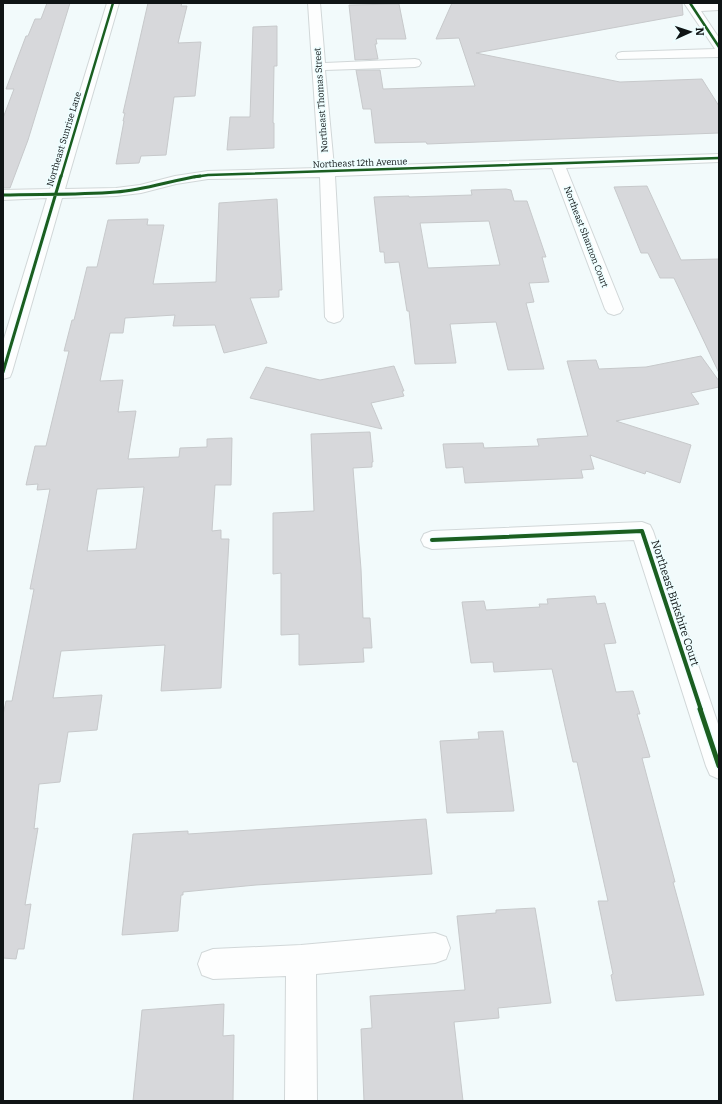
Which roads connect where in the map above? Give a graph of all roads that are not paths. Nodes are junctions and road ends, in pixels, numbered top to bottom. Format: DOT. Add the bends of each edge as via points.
graph roads {
  1 [pos="113,3"];
  2 [pos="314,3"];
  3 [pos="692,6"];
  4 [pos="719,7"];
  5 [pos="719,47"];
  6 [pos="719,53"];
  7 [pos="622,56"];
  8 [pos="415,63"];
  9 [pos="318,67"];
  10 [pos="719,158"];
  11 [pos="558,165"];
  12 [pos="327,172"];
  13 [pos="56,194"];
  14 [pos="3,195"];
  15 [pos="614,309"];
  16 [pos="334,317"];
  17 [pos="3,372"];
  18 [pos="432,540"];
  19 [pos="719,766"];
  20 [pos="436,948"];
  21 [pos="301,960"];
  22 [pos="213,964"];
  23 [pos="301,1101"];
  1 -- 13 [label="street, Northeast Sunrise Lane"];
  2 -- 9 [label="street, Northeast Thomas Street"];
  3 -- 4 [label="street"];
  3 -- 5 [label="street"];
  6 -- 7 [label="street"];
  8 -- 9 [label="street"];
  9 -- 12 [label="street, Northeast Thomas Street"];
  10 -- 11 [label="street, Northeast 12th Avenue"];
  11 -- 12 [label="street, Northeast 12th Avenue"];
  11 -- 15 [label="street, Northeast Shannon Court"];
  12 -- 13 [label="street, Northeast 12th Avenue" via="208,175 141,189"];
  12 -- 16 [label="street, Northeast Thomas Street"];
  13 -- 14 [label="street, Northeast 12th Avenue"];
  13 -- 17 [label="street, Northeast Sunrise Lane"];
  18 -- 19 [label="street, Northeast Birkshire Court" via="642,531"];
  20 -- 21 [label="street"];
  21 -- 22 [label="street"];
  21 -- 23 [label="street"];
}
